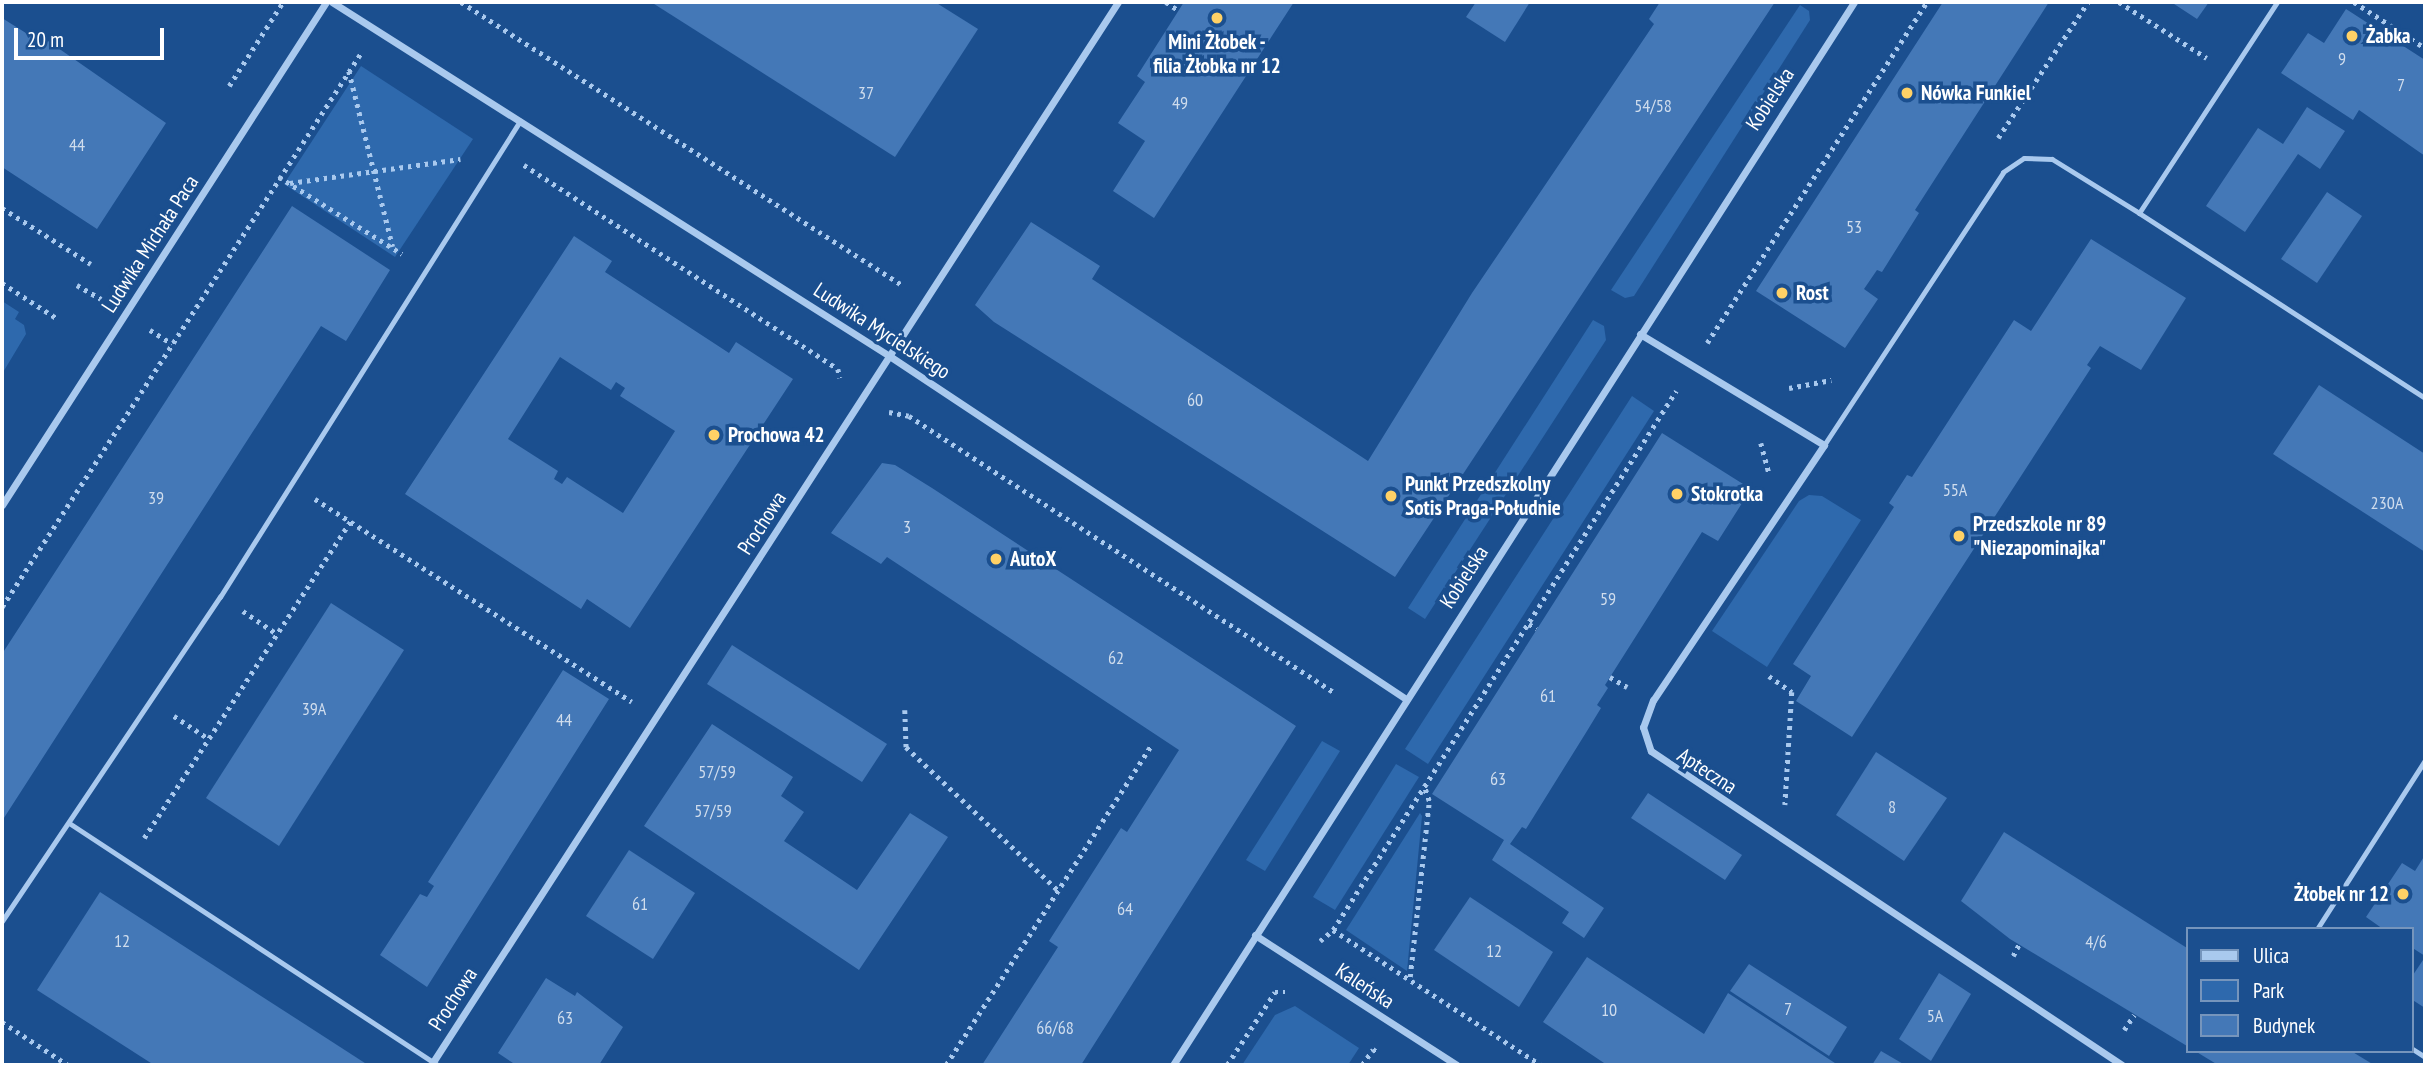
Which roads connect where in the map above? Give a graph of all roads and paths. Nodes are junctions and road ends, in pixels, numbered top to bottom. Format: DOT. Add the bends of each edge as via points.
graph roads {
  1 [pos="283,2"];
  2 [pos="326,2"];
  3 [pos="332,2"];
  4 [pos="461,2"];
  5 [pos="1118,2"];
  6 [pos="1166,2"];
  7 [pos="1854,2"];
  8 [pos="1927,2"];
  9 [pos="2088,2"];
  10 [pos="2119,2"];
  11 [pos="2277,2"];
  12 [pos="2354,2"];
  13 [pos="1178,10"];
  14 [pos="369,47"];
  15 [pos="2425,48"];
  16 [pos="360,54"];
  17 [pos="371,62"];
  18 [pos="349,70"];
  19 [pos="2232,73"];
  20 [pos="229,86"];
  21 [pos="520,121"];
  22 [pos="1996,142"];
  23 [pos="500,152"];
  24 [pos="376,169"];
  25 [pos="279,177"];
  26 [pos="290,183"];
  27 [pos="2,208"];
  28 [pos="2139,213"];
  29 [pos="393,247"];
  30 [pos="408,259"];
  31 [pos="91,264"];
  32 [pos="2,283"];
  33 [pos="927,302"];
  34 [pos="56,318"];
  35 [pos="1640,334"];
  36 [pos="1707,342"];
  37 [pos="1719,350"];
  38 [pos="891,357"];
  39 [pos="1692,367"];
  40 [pos="1842,376"];
  41 [pos="1779,385"];
  42 [pos="865,396"];
  43 [pos="2425,398"];
  44 [pos="1760,436"];
  45 [pos="1824,445"];
  46 [pos="1771,480"];
  47 [pos="292,484"];
  48 [pos="2,505"];
  49 [pos="351,522"];
  50 [pos="220,597"];
  51 [pos="2,607"];
  52 [pos="1528,624"];
  53 [pos="1537,629"];
  54 [pos="277,634"];
  55 [pos="1769,676"];
  56 [pos="1335,693"];
  57 [pos="1406,699"];
  58 [pos="150,701"];
  59 [pos="905,710"];
  60 [pos="657,717"];
  61 [pos="209,739"];
  62 [pos="1151,747"];
  63 [pos="2425,760"];
  64 [pos="1424,788"];
  65 [pos="1785,809"];
  66 [pos="69,824"];
  67 [pos="128,862"];
  68 [pos="1059,891"];
  69 [pos="2,921"];
  70 [pos="2318,927"];
  71 [pos="1333,930"];
  72 [pos="1255,935"];
  73 [pos="1317,944"];
  74 [pos="2019,944"];
  75 [pos="2006,967"];
  76 [pos="1410,977"];
  77 [pos="1288,988"];
  78 [pos="2,1022"];
  79 [pos="1381,1055"];
  80 [pos="435,1064"];
  81 [pos="68,1065"];
  82 [pos="946,1065"];
  83 [pos="1173,1065"];
  84 [pos="1227,1065"];
  85 [pos="1362,1065"];
  86 [pos="1457,1065"];
  87 [pos="1541,1065"];
  88 [pos="2122,1065"];
  1 -- 20 [label="path"];
  2 -- 48 [label="street, Ludwika Michała Paca"];
  3 -- 21 [label="street, Ludwika Mycielskiego"];
  4 -- 33 [label="path"];
  5 -- 33 [label="street, Prochowa"];
  6 -- 13 [label="path"];
  7 -- 35 [label="street, Kobielska"];
  8 -- 36 [label="path"];
  9 -- 22 [label="path"];
  10 -- 19 [label="path"];
  11 -- 19 [label="lane"];
  12 -- 15 [label="path"];
  14 -- 16 [label="path"];
  16 -- 17 [label="path"];
  16 -- 18 [label="path"];
  18 -- 24 [label="path"];
  18 -- 25 [label="path"];
  19 -- 28 [label="lane"];
  21 -- 23 [label="lane"];
  21 -- 38 [label="street, Ludwika Mycielskiego"];
  23 -- 24 [label="path" via="479,143 475,158"];
  23 -- 42 [label="path" via="838,369 841,383"];
  23 -- 47 [label="lane"];
  24 -- 26 [label="path"];
  24 -- 29 [label="path"];
  25 -- 26 [label="path"];
  25 -- 51 [label="path"];
  26 -- 29 [label="path"];
  27 -- 31 [label="path"];
  28 -- 43 [label="lane"];
  28 -- 45 [label="lane" via="2052,159 2024,158 2013,164 2003,172"];
  29 -- 30 [label="path"];
  32 -- 34 [label="path"];
  33 -- 38 [label="street, Prochowa"];
  35 -- 39 [label="street"];
  35 -- 57 [label="street, Kobielska"];
  36 -- 37 [label="path"];
  36 -- 39 [label="path"];
  38 -- 42 [label="street, Prochowa"];
  38 -- 57 [label="street, Ludwika Mycielskiego"];
  39 -- 45 [label="street"];
  39 -- 52 [label="path"];
  40 -- 41 [label="path" via="1800,388"];
  42 -- 56 [label="path" via="893,415 909,416"];
  42 -- 60 [label="street, Prochowa"];
  44 -- 46 [label="path"];
  45 -- 88 [label="street, Apteczna" via="1653,700 1643,727 1647,745 1656,759"];
  47 -- 49 [label="path"];
  47 -- 50 [label="lane"];
  49 -- 54 [label="path"];
  49 -- 60 [label="path"];
  50 -- 54 [label="path"];
  50 -- 58 [label="lane"];
  52 -- 53 [label="path"];
  52 -- 64 [label="path"];
  54 -- 61 [label="path"];
  55 -- 65 [label="path" via="1792,692"];
  57 -- 72 [label="street, Kobielska"];
  58 -- 61 [label="path"];
  58 -- 66 [label="lane"];
  59 -- 68 [label="path" via="906,747"];
  60 -- 80 [label="street, Prochowa"];
  61 -- 67 [label="path"];
  62 -- 68 [label="path"];
  63 -- 70 [label="lane"];
  64 -- 71 [label="path"];
  64 -- 76 [label="path" via="1429,801"];
  66 -- 67 [label="lane"];
  66 -- 69 [label="lane"];
  67 -- 80 [label="lane"];
  68 -- 82 [label="path"];
  71 -- 73 [label="path"];
  71 -- 76 [label="path"];
  72 -- 83 [label="street, Kobielska"];
  72 -- 86 [label="street, Kaleńska"];
  74 -- 75 [label="path"];
  76 -- 87 [label="path"];
  77 -- 84 [label="path" via="1275,992"];
  78 -- 81 [label="path"];
  79 -- 85 [label="path" via="1373,1049"];
}
